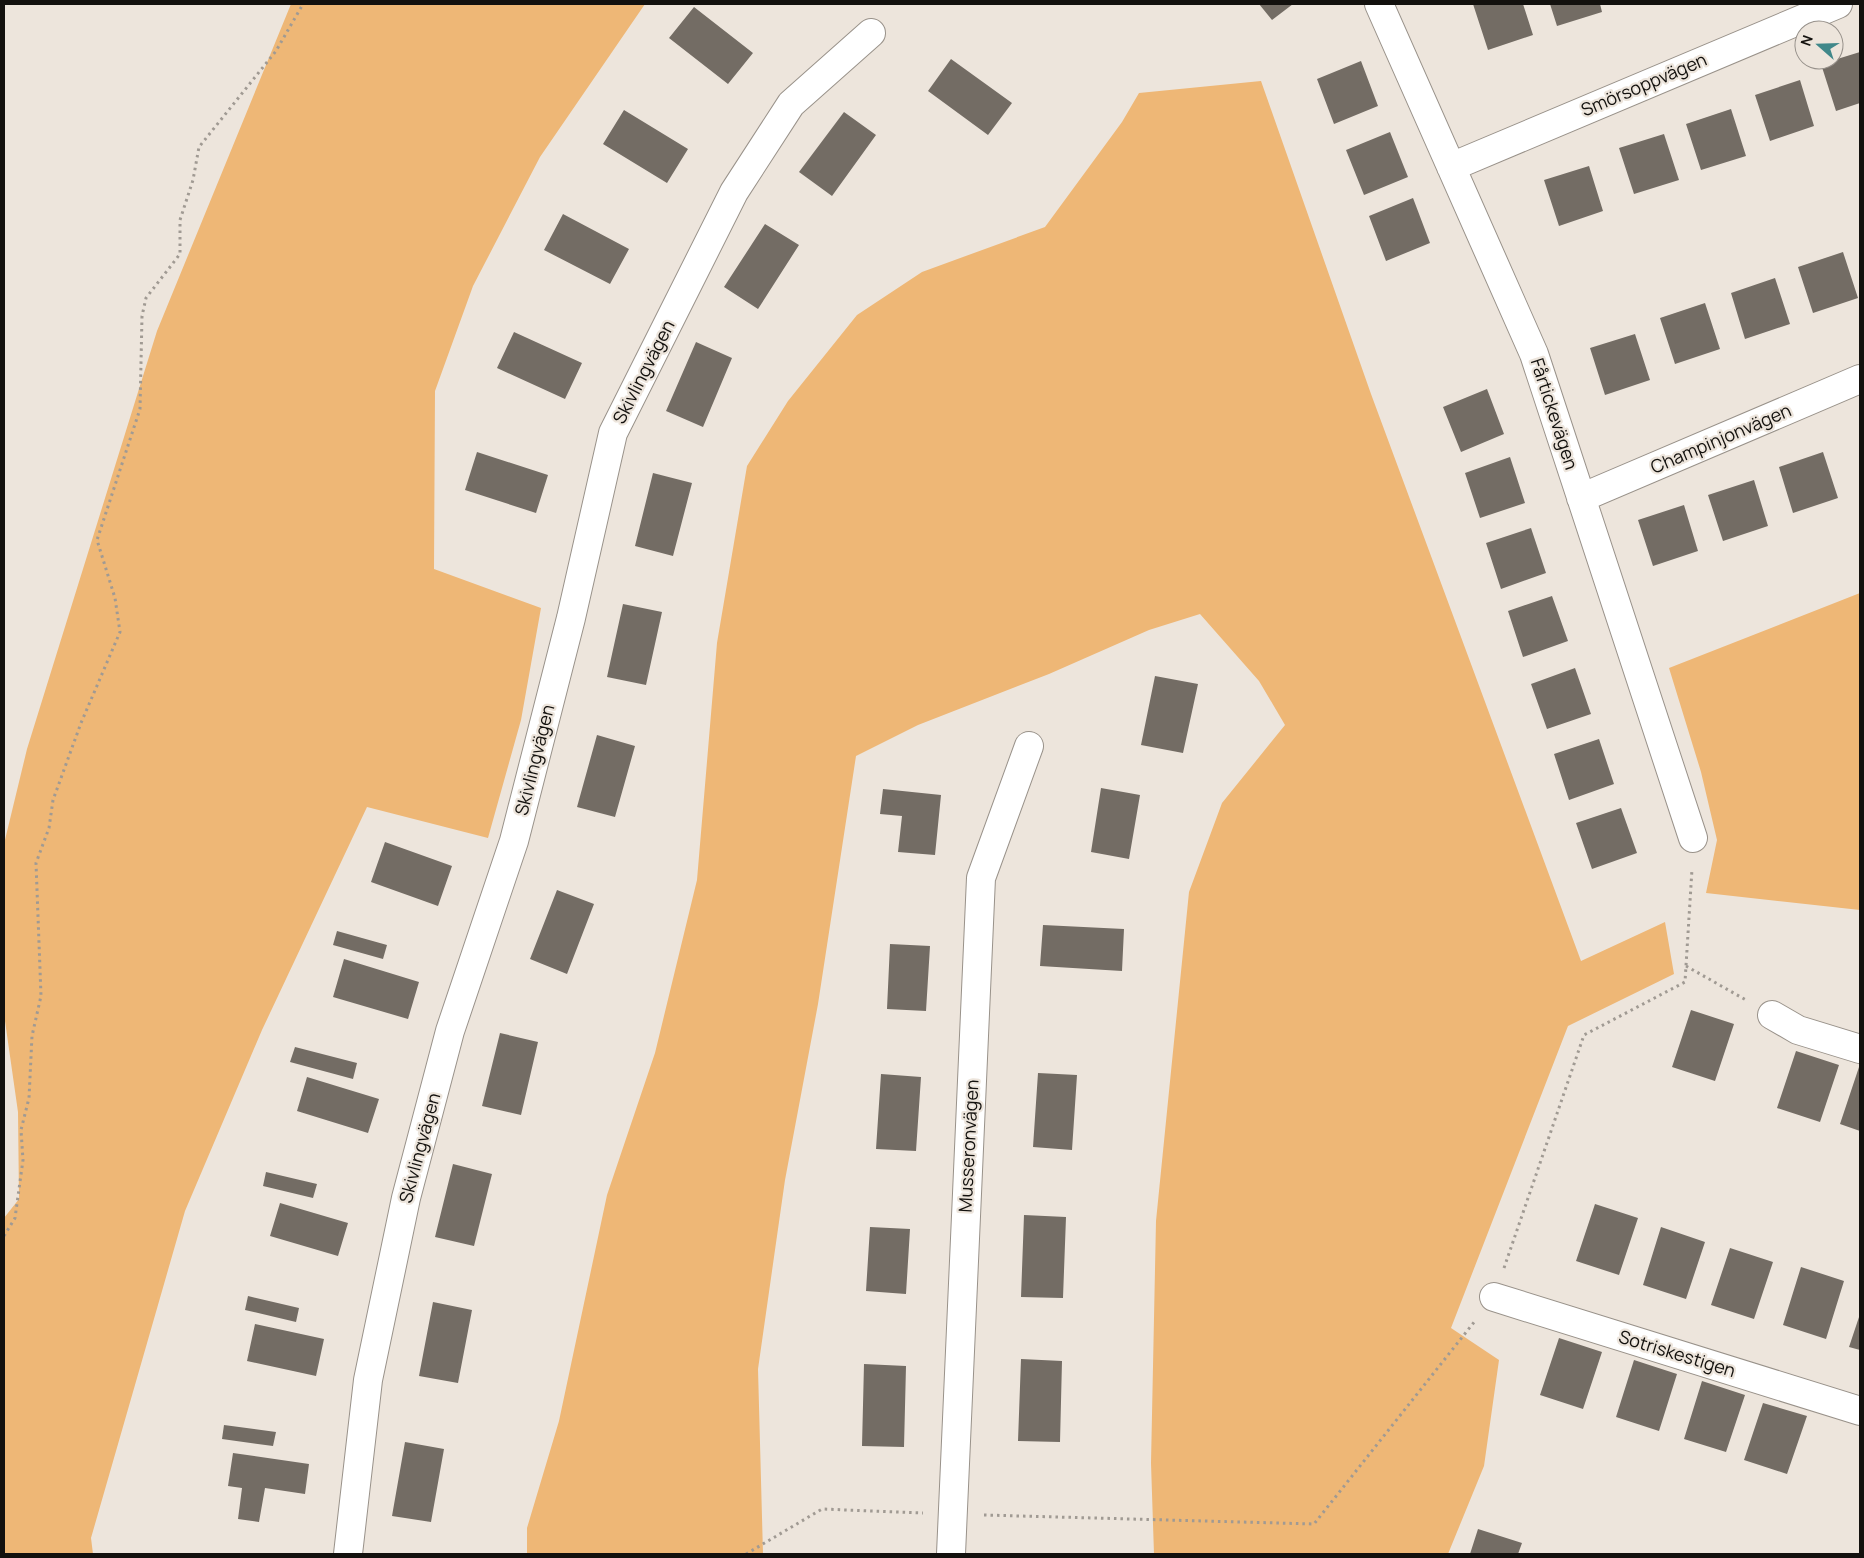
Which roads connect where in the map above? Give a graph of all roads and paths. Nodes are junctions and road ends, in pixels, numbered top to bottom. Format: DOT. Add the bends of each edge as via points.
graph roads {
  1 [pos="303,4"];
  2 [pos="1379,4"];
  3 [pos="1838,4"];
  4 [pos="871,33"];
  5 [pos="1451,167"];
  6 [pos="1860,379"];
  7 [pos="1581,498"];
  8 [pos="1029,746"];
  9 [pos="1693,838"];
  10 [pos="1686,966"];
  11 [pos="1772,1015"];
  12 [pos="1860,1049"];
  13 [pos="4,1236"];
  14 [pos="1494,1297"];
  15 [pos="1860,1411"];
  16 [pos="953,1515"];
  17 [pos="348,1554"];
  18 [pos="746,1554"];
  19 [pos="951,1554"];
  1 -- 13 [label="path" via="276,51 198,147 193,180 180,220 180,254 146,298 142,316 140,409 96,540 115,598 120,632 81,723 53,800 49,828 36,863 41,996 32,1036 29,1098 21,1130 24,1160 15,1218"];
  2 -- 5 [label="street, Fårtickevägen"];
  3 -- 5 [label="street, Smörsoppvägen"];
  4 -- 17 [label="street, Skivlingvägen" via="792,104 740,184 613,434 571,618 514,842 450,1031 406,1198 368,1380"];
  5 -- 7 [label="street, Fårtickevägen" via="1534,354"];
  6 -- 7 [label="street, Champinjonvägen"];
  7 -- 9 [label="street, Fårtickevägen"];
  8 -- 16 [label="street, Musseronvägen" via="981,878"];
  9 -- 10 [label="path"];
  10 -- 11 [label="path"];
  10 -- 14 [label="path" via="1685,982 1584,1035"];
  11 -- 12 [label="street" via="1798,1030"];
  14 -- 15 [label="street, Sotriskestigen"];
  14 -- 16 [label="path" via="1314,1524"];
  16 -- 18 [label="path" via="822,1509"];
  16 -- 19 [label="street, Musseronvägen"];
}
